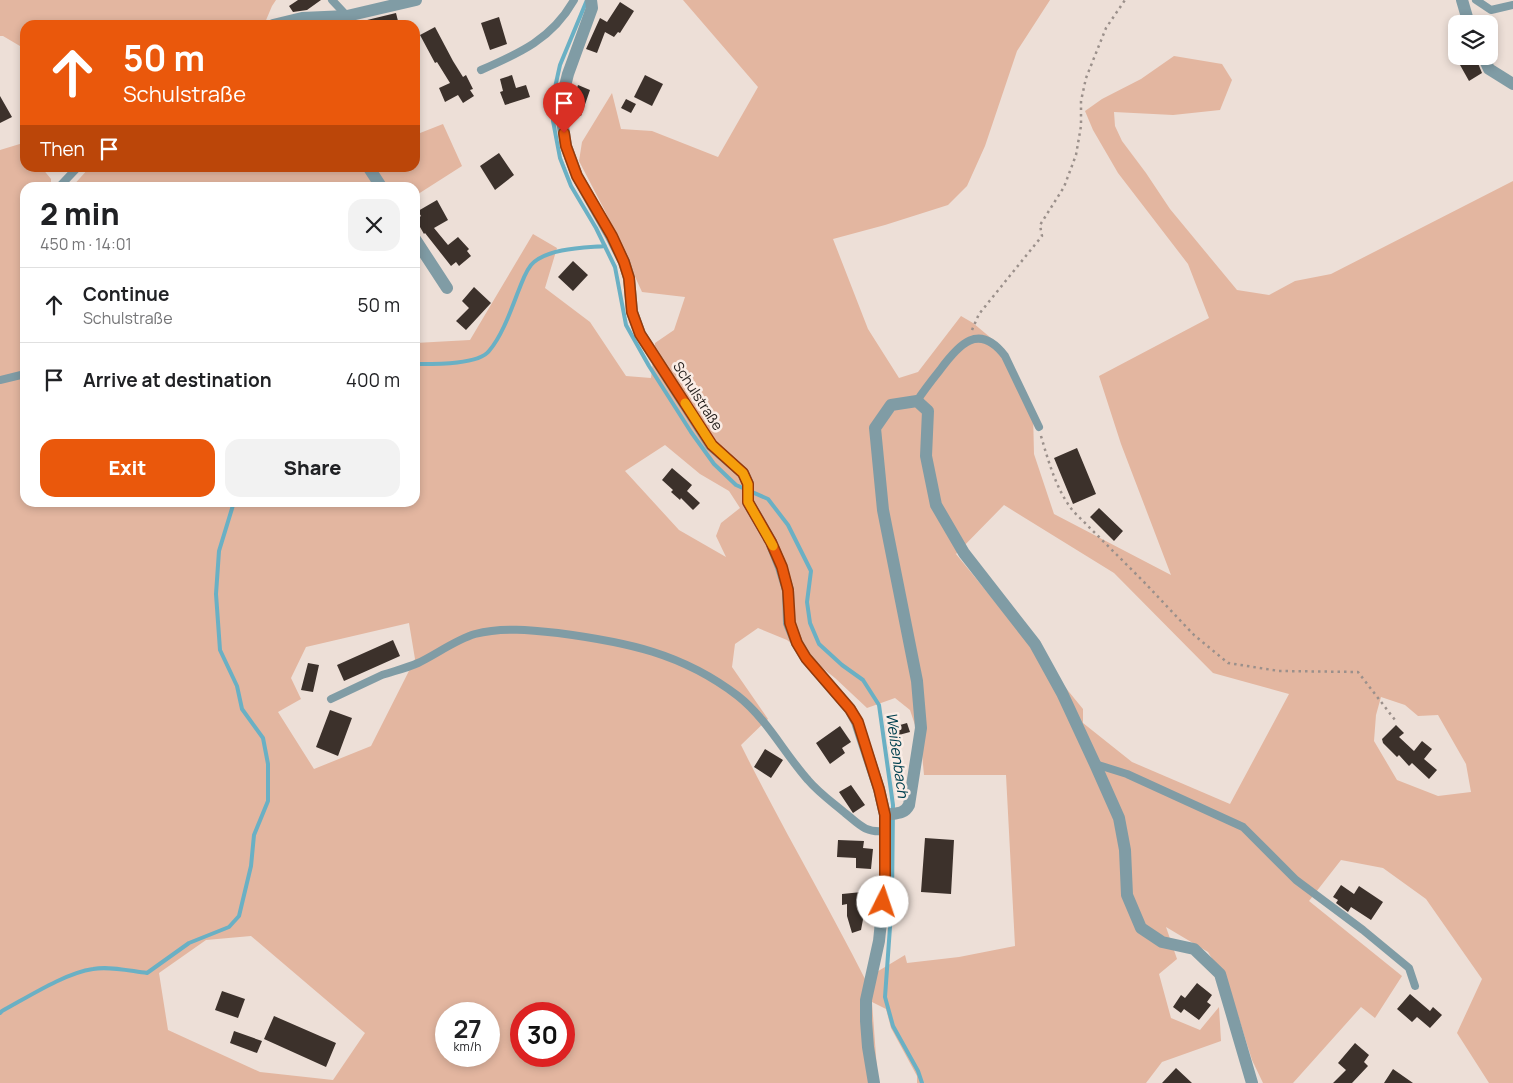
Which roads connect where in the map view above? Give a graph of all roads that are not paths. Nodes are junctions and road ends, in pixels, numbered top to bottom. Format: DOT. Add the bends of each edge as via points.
graph roads {
  1 [pos="332,0"];
  2 [pos="416,0"];
  3 [pos="574,0"];
  4 [pos="591,0"];
  5 [pos="1462,0"];
  6 [pos="1476,0"];
  7 [pos="1513,5"];
  8 [pos="1466,15"];
  9 [pos="347,16"];
  10 [pos="294,20"];
  11 [pos="1487,65"];
  12 [pos="481,70"];
  13 [pos="1513,84"];
  14 [pos="73,172"];
  15 [pos="64,182"];
  16 [pos="420,247"];
  17 [pos="447,288"];
  18 [pos="20,375"];
  19 [pos="0,380"];
  20 [pos="917,401"];
  21 [pos="1039,427"];
  22 [pos="330,699"];
  23 [pos="1096,764"];
  24 [pos="886,814"];
  25 [pos="884,831"];
  26 [pos="1415,986"];
  27 [pos="874,1083"];
  28 [pos="1252,1083"];
  1 -- 9 [label="lane"];
  2 -- 9 [label="street"];
  3 -- 12 [label="lane" via="568,11 539,41 519,54"];
  4 -- 24 [label="street, Schulstraße" via="592,8 562,98 566,146 577,176 624,262 632,312 640,334 712,445 743,473 748,484 748,502 782,567 788,590 790,623 797,643 858,722"];
  5 -- 8 [label="street"];
  6 -- 7 [label="lane" via="1491,10"];
  9 -- 10 [label="street"];
  11 -- 13 [label="street"];
  14 -- 15 [label="lane"];
  16 -- 17 [label="street"];
  18 -- 19 [label="lane"];
  20 -- 21 [label="lane" via="954,351 968,340 981,338 990,341 1005,356"];
  20 -- 23 [label="street" via="928,411 926,456 936,505 964,553 1035,644"];
  20 -- 24 [label="street" via="891,405 875,428 883,510 917,681 921,728 907,810"];
  22 -- 25 [label="lane" via="382,675 416,664 475,634 502,630 541,631 653,650 698,670 738,696 758,715 820,793 865,829"];
  23 -- 26 [label="lane" via="1127,774 1243,827 1296,880 1409,968"];
  23 -- 28 [label="street" via="1119,818 1125,850 1127,895 1141,928 1162,942 1194,949 1220,974"];
  24 -- 25 [label="street, Schulstraße"];
  25 -- 27 [label="street, Schulstraße" via="885,882 879,941 866,1000 868,1047"];
}
